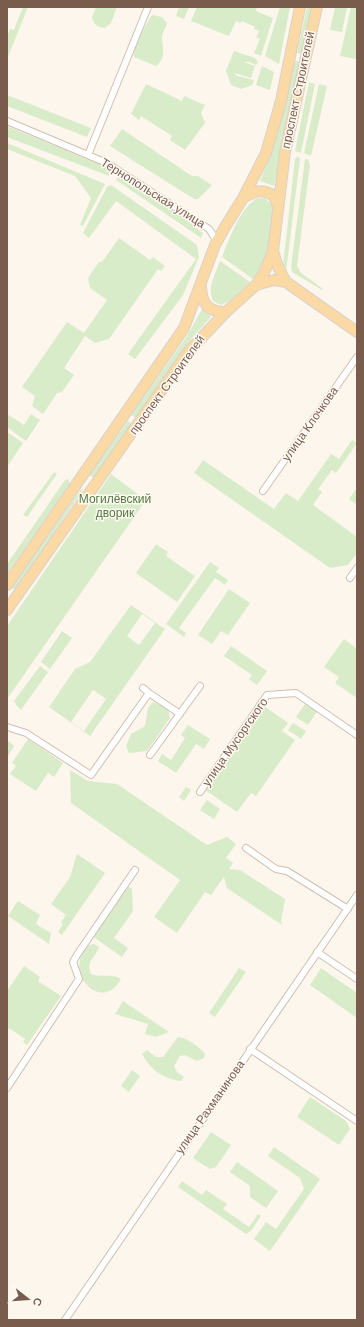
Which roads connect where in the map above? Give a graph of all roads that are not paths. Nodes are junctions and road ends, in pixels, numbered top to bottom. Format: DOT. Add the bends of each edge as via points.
graph roads {
  1 [pos="148,7"];
  2 [pos="300,7"];
  3 [pos="317,7"];
  4 [pos="7,121"];
  5 [pos="88,155"];
  6 [pos="244,198"];
  7 [pos="278,214"];
  8 [pos="225,227"];
  9 [pos="209,229"];
  10 [pos="215,246"];
  11 [pos="273,251"];
  12 [pos="286,282"];
  13 [pos="256,285"];
  14 [pos="201,287"];
  15 [pos="226,312"];
  16 [pos="357,332"];
  17 [pos="357,357"];
  18 [pos="77,483"];
  19 [pos="263,491"];
  20 [pos="89,492"];
  21 [pos="357,568"];
  22 [pos="350,578"];
  23 [pos="7,585"];
  24 [pos="7,610"];
  25 [pos="200,686"];
  26 [pos="143,688"];
  27 [pos="149,693"];
  28 [pos="180,714"];
  29 [pos="7,727"];
  30 [pos="357,735"];
  31 [pos="150,755"];
  32 [pos="200,792"];
  33 [pos="246,848"];
  34 [pos="135,870"];
  35 [pos="357,895"];
  36 [pos="348,909"];
  37 [pos="317,952"];
  38 [pos="357,979"];
  39 [pos="250,1049"];
  40 [pos="7,1088"];
  41 [pos="357,1122"];
  42 [pos="65,1320"];
  1 -- 5 [label="street"];
  2 -- 6 [label="main road, проспект Строителей" via="270,142"];
  3 -- 7 [label="main road, проспект Строителей" via="285,152"];
  4 -- 5 [label="street, Тернопольская улица"];
  5 -- 9 [label="street, Тернопольская улица" via="134,180"];
  6 -- 7 [label="main road" via="257,191 270,193 277,202"];
  6 -- 8 [label="main road, проспект Строителей"];
  7 -- 11 [label="main road, проспект Строителей"];
  8 -- 9 [label="street, Тернопольская улица"];
  8 -- 10 [label="main road, проспект Строителей"];
  9 -- 10 [label="street, Тернопольская улица" via="215,238"];
  10 -- 14 [label="main road, проспект Строителей"];
  11 -- 12 [label="main road"];
  11 -- 13 [label="main road, проспект Строителей"];
  12 -- 13 [label="main road" via="274,280"];
  12 -- 16 [label="main road"];
  13 -- 15 [label="main road, проспект Строителей"];
  14 -- 15 [label="main road" via="202,298 208,308"];
  14 -- 18 [label="main road, проспект Строителей" via="177,340"];
  15 -- 20 [label="main road, проспект Строителей" via="193,346"];
  17 -- 19 [label="street, улица Клочкова"];
  18 -- 20 [label="main road"];
  18 -- 23 [label="main road, проспект Строителей"];
  20 -- 24 [label="main road, проспект Строителей"];
  21 -- 22 [label="street"];
  25 -- 28 [label="street"];
  26 -- 27 [label="street"];
  27 -- 28 [label="street"];
  27 -- 29 [label="street" via="91,775 26,733"];
  28 -- 31 [label="street"];
  30 -- 32 [label="street, улица Мусоргского" via="296,692 267,695"];
  33 -- 36 [label="street" via="276,869 286,871"];
  34 -- 40 [label="street" via="77,955 74,962 79,979"];
  35 -- 36 [label="street, улица Рахманинова"];
  36 -- 37 [label="street, улица Рахманинова"];
  37 -- 38 [label="street"];
  37 -- 39 [label="street, улица Рахманинова"];
  39 -- 41 [label="street"];
  39 -- 42 [label="street, улица Рахманинова"];
}
